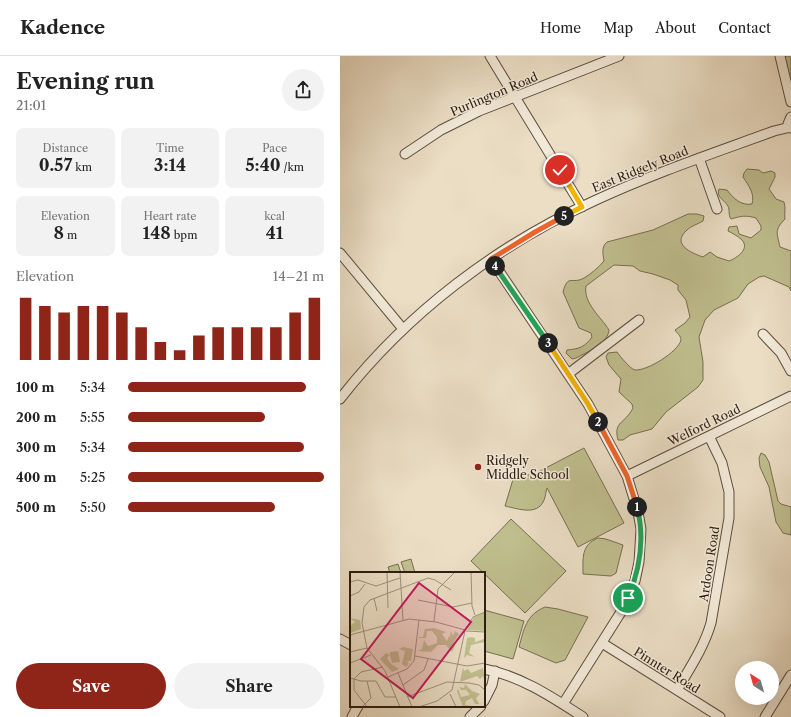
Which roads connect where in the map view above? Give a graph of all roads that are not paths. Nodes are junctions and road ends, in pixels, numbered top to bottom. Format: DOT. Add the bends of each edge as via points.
graph roads {
  1 [pos="490,56"];
  2 [pos="619,56"];
  3 [pos="780,56"];
  4 [pos="514,97"];
  5 [pos="791,102"];
  6 [pos="790,124"];
  7 [pos="405,154"];
  8 [pos="699,158"];
  9 [pos="582,207"];
  10 [pos="717,209"];
  11 [pos="340,253"];
  12 [pos="491,259"];
  13 [pos="639,320"];
  14 [pos="403,329"];
  15 [pos="763,334"];
  16 [pos="791,371"];
  17 [pos="568,374"];
  18 [pos="791,396"];
  19 [pos="340,399"];
  20 [pos="709,436"];
  21 [pos="627,476"];
  22 [pos="340,639"];
  23 [pos="602,643"];
  24 [pos="350,644"];
  25 [pos="485,669"];
  26 [pos="495,671"];
  27 [pos="791,675"];
  28 [pos="677,690"];
  29 [pos="485,699"];
  30 [pos="563,704"];
  31 [pos="357,707"];
  32 [pos="480,707"];
  33 [pos="352,717"];
  34 [pos="470,717"];
  35 [pos="584,717"];
  36 [pos="720,717"];
  37 [pos="765,717"];
  1 -- 4 [label="street"];
  2 -- 4 [label="street, Purlington Road"];
  3 -- 5 [label="street"];
  4 -- 7 [label="street, Purlington Road" via="452,124"];
  4 -- 9 [label="street"];
  6 -- 8 [label="street, East Ridgely Road"];
  8 -- 9 [label="street, East Ridgely Road" via="631,184"];
  8 -- 10 [label="street"];
  9 -- 12 [label="street, East Ridgely Road"];
  11 -- 14 [label="street"];
  12 -- 14 [label="street, East Ridgely Road" via="435,300"];
  12 -- 17 [label="street"];
  13 -- 17 [label="street"];
  14 -- 19 [label="street, East Ridgely Road"];
  15 -- 16 [label="street" via="781,353"];
  17 -- 21 [label="street" via="588,404"];
  18 -- 20 [label="street, Welford Road"];
  20 -- 21 [label="street, Welford Road"];
  20 -- 28 [label="street, Ardoon Road" via="726,477 729,518 707,637"];
  21 -- 23 [label="street" via="641,529 639,562 628,598"];
  22 -- 24 [label="street"];
  23 -- 28 [label="street, Pinnter Road"];
  23 -- 30 [label="street"];
  25 -- 26 [label="street"];
  26 -- 29 [label="street"];
  26 -- 30 [label="street" via="520,680"];
  27 -- 37 [label="street"];
  28 -- 36 [label="street, Pinnter Road"];
  30 -- 35 [label="street"];
  31 -- 33 [label="street"];
  32 -- 34 [label="street"];
}
